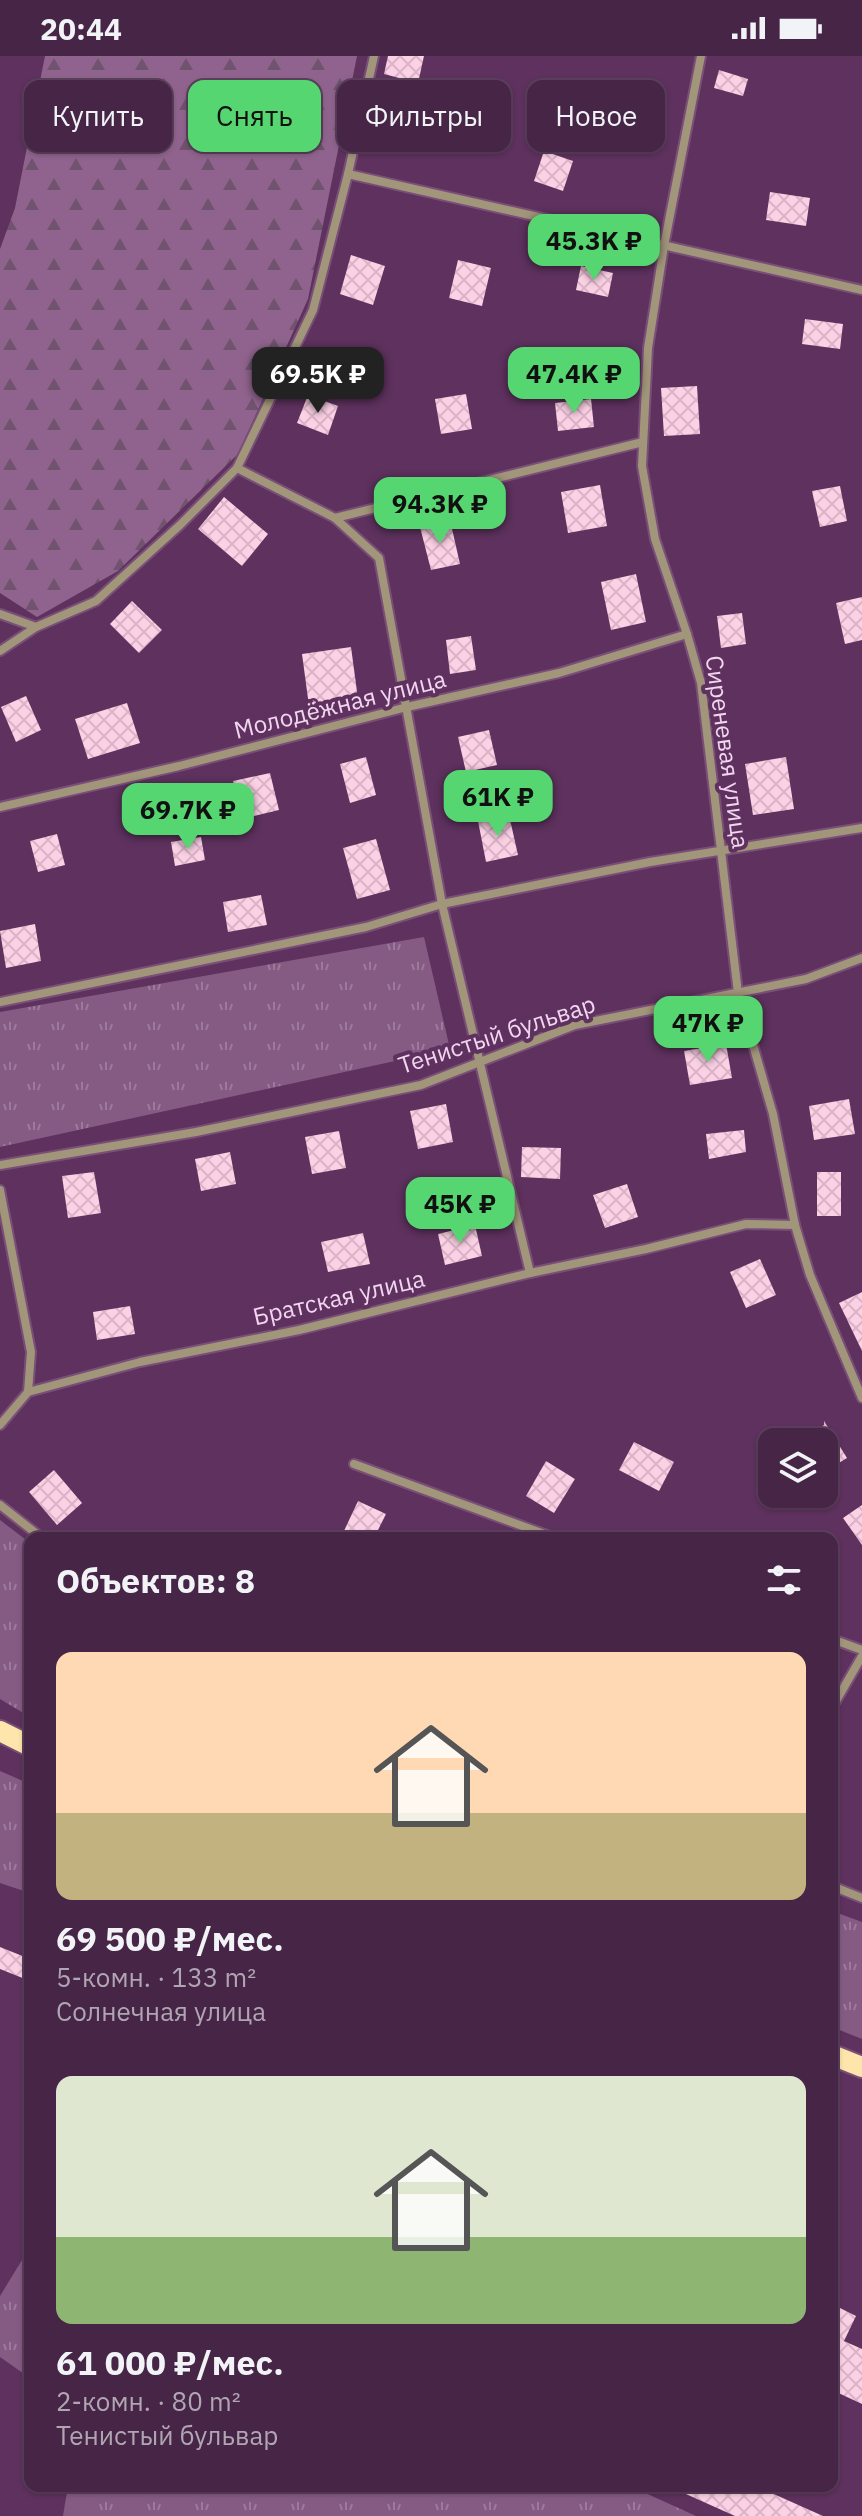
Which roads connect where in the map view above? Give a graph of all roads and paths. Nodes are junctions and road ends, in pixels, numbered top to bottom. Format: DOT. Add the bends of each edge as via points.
graph roads {
  1 [pos="374,56"];
  2 [pos="701,56"];
  3 [pos="348,174"];
  4 [pos="664,246"];
  5 [pos="862,290"];
  6 [pos="643,442"];
  7 [pos="237,468"];
  8 [pos="335,518"];
  9 [pos="0,614"];
  10 [pos="36,627"];
  11 [pos="687,634"];
  12 [pos="0,651"];
  13 [pos="407,707"];
  14 [pos="0,807"];
  15 [pos="862,828"];
  16 [pos="721,851"];
  17 [pos="442,904"];
  18 [pos="862,958"];
  19 [pos="738,993"];
  20 [pos="0,1002"];
  21 [pos="480,1062"];
  22 [pos="0,1165"];
  23 [pos="0,1190"];
  24 [pos="795,1225"];
  25 [pos="530,1273"];
  26 [pos="28,1392"];
  27 [pos="862,1398"];
  28 [pos="0,1425"];
  29 [pos="354,1464"];
  30 [pos="0,1505"];
  31 [pos="34,1532"];
  32 [pos="539,1532"];
  33 [pos="838,1642"];
  34 [pos="862,1653"];
  35 [pos="838,1697"];
  36 [pos="0,1731"];
  37 [pos="24,1743"];
  38 [pos="838,1888"];
  39 [pos="862,1898"];
  40 [pos="838,2057"];
  41 [pos="862,2067"];
  1 -- 3 [label="street"];
  2 -- 4 [label="street, Сиреневая улица"];
  3 -- 4 [label="street"];
  3 -- 7 [label="street" via="313,310"];
  4 -- 5 [label="street"];
  4 -- 6 [label="street, Сиреневая улица" via="648,348"];
  6 -- 8 [label="street"];
  6 -- 11 [label="street, Сиреневая улица" via="655,539"];
  7 -- 8 [label="street"];
  7 -- 10 [label="street" via="96,601"];
  8 -- 13 [label="street" via="379,558"];
  9 -- 10 [label="street"];
  10 -- 12 [label="street"];
  11 -- 13 [label="street, Молодёжная улица" via="559,673"];
  11 -- 16 [label="street, Сиреневая улица" via="701,683"];
  13 -- 14 [label="street, Молодёжная улица"];
  13 -- 17 [label="street"];
  15 -- 16 [label="street"];
  16 -- 17 [label="street"];
  16 -- 19 [label="street, Сиреневая улица"];
  17 -- 20 [label="street" via="366,927"];
  17 -- 21 [label="street"];
  18 -- 19 [label="street, Тенистый бульвар" via="806,979"];
  19 -- 21 [label="street, Тенистый бульвар" via="575,1025"];
  19 -- 24 [label="street, Сиреневая улица" via="773,1114"];
  21 -- 22 [label="street, Тенистый бульвар" via="421,1085 196,1132"];
  21 -- 25 [label="street"];
  23 -- 26 [label="street" via="31,1352"];
  24 -- 25 [label="street, Братская улица" via="746,1224"];
  24 -- 27 [label="street, Сиреневая улица" via="810,1275"];
  25 -- 26 [label="street, Братская улица"];
  26 -- 28 [label="street"];
  29 -- 32 [label="street"];
  30 -- 31 [label="street"];
  33 -- 34 [label="street"];
  34 -- 35 [label="street"];
  36 -- 37 [label="main road"];
  38 -- 39 [label="street"];
  40 -- 41 [label="main road"];
}
